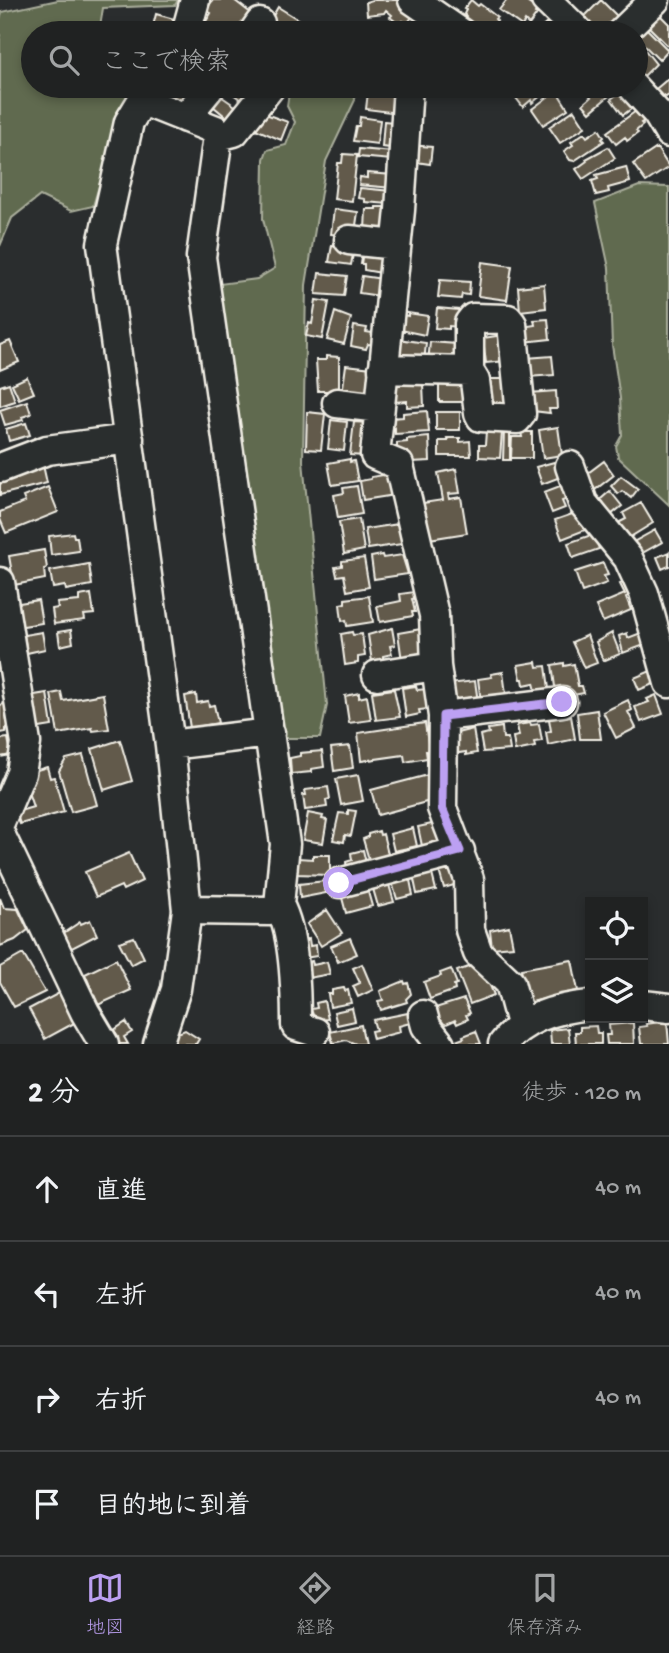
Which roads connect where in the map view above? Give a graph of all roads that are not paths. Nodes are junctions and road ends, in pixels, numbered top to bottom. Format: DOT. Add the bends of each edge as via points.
graph roads {
  1 [pos="195,0"];
  2 [pos="414,0"];
  3 [pos="546,0"];
  4 [pos="655,0"];
  5 [pos="189,21"];
  6 [pos="452,21"];
  7 [pos="568,21"];
  8 [pos="633,21"];
  9 [pos="144,98"];
  10 [pos="153,98"];
  11 [pos="201,98"];
  12 [pos="261,98"];
  13 [pos="407,98"];
  14 [pos="645,98"];
  15 [pos="665,117"];
  16 [pos="185,118"];
  17 [pos="218,136"];
  18 [pos="349,240"];
  19 [pos="396,246"];
  20 [pos="383,369"];
  21 [pos="469,371"];
  22 [pos="337,403"];
  23 [pos="379,408"];
  24 [pos="129,439"];
  25 [pos="570,466"];
  26 [pos="0,468"];
  27 [pos="1,598"];
  28 [pos="436,666"];
  29 [pos="377,675"];
  30 [pos="669,682"];
  31 [pos="562,702"];
  32 [pos="443,716"];
  33 [pos="270,733"];
  34 [pos="170,745"];
  35 [pos="0,822"];
  36 [pos="0,834"];
  37 [pos="460,851"];
  38 [pos="339,883"];
  39 [pos="279,905"];
  40 [pos="187,911"];
  41 [pos="648,1006"];
  42 [pos="585,1007"];
  43 [pos="669,1008"];
  44 [pos="424,1015"];
  45 [pos="315,1032"];
  46 [pos="512,1034"];
  47 [pos="104,1044"];
  48 [pos="158,1044"];
  49 [pos="440,1044"];
  1 -- 5 [label="street"];
  2 -- 6 [label="street" via="444,9"];
  3 -- 7 [label="street"];
  4 -- 8 [label="street"];
  9 -- 24 [label="street" via="129,122 102,244"];
  10 -- 16 [label="street"];
  11 -- 16 [label="street"];
  12 -- 17 [label="street" via="234,132"];
  13 -- 19 [label="street"];
  14 -- 15 [label="street"];
  16 -- 17 [label="street" via="216,130"];
  17 -- 33 [label="street" via="201,257"];
  18 -- 19 [label="street"];
  19 -- 20 [label="street"];
  20 -- 21 [label="street"];
  20 -- 23 [label="street"];
  22 -- 23 [label="street"];
  23 -- 28 [label="street" via="374,455 399,465 434,615"];
  24 -- 26 [label="street" via="47,450"];
  24 -- 34 [label="street"];
  25 -- 30 [label="street" via="583,503 628,558 644,593"];
  27 -- 35 [label="street" via="26,743 21,772"];
  28 -- 29 [label="street"];
  28 -- 32 [label="street"];
  31 -- 32 [label="street" via="516,698"];
  32 -- 37 [label="street" via="442,808"];
  33 -- 34 [label="street"];
  33 -- 39 [label="street" via="288,783"];
  34 -- 40 [label="street"];
  36 -- 47 [label="street"];
  37 -- 38 [label="street"];
  37 -- 46 [label="street" via="469,879 470,930 478,953 510,983"];
  39 -- 40 [label="street" via="270,911"];
  39 -- 45 [label="street" via="286,917 296,1026"];
  40 -- 48 [label="street" via="176,989"];
  41 -- 43 [label="street"];
  42 -- 46 [label="street" via="540,1016"];
  44 -- 49 [label="street" via="426,1026"];
}
